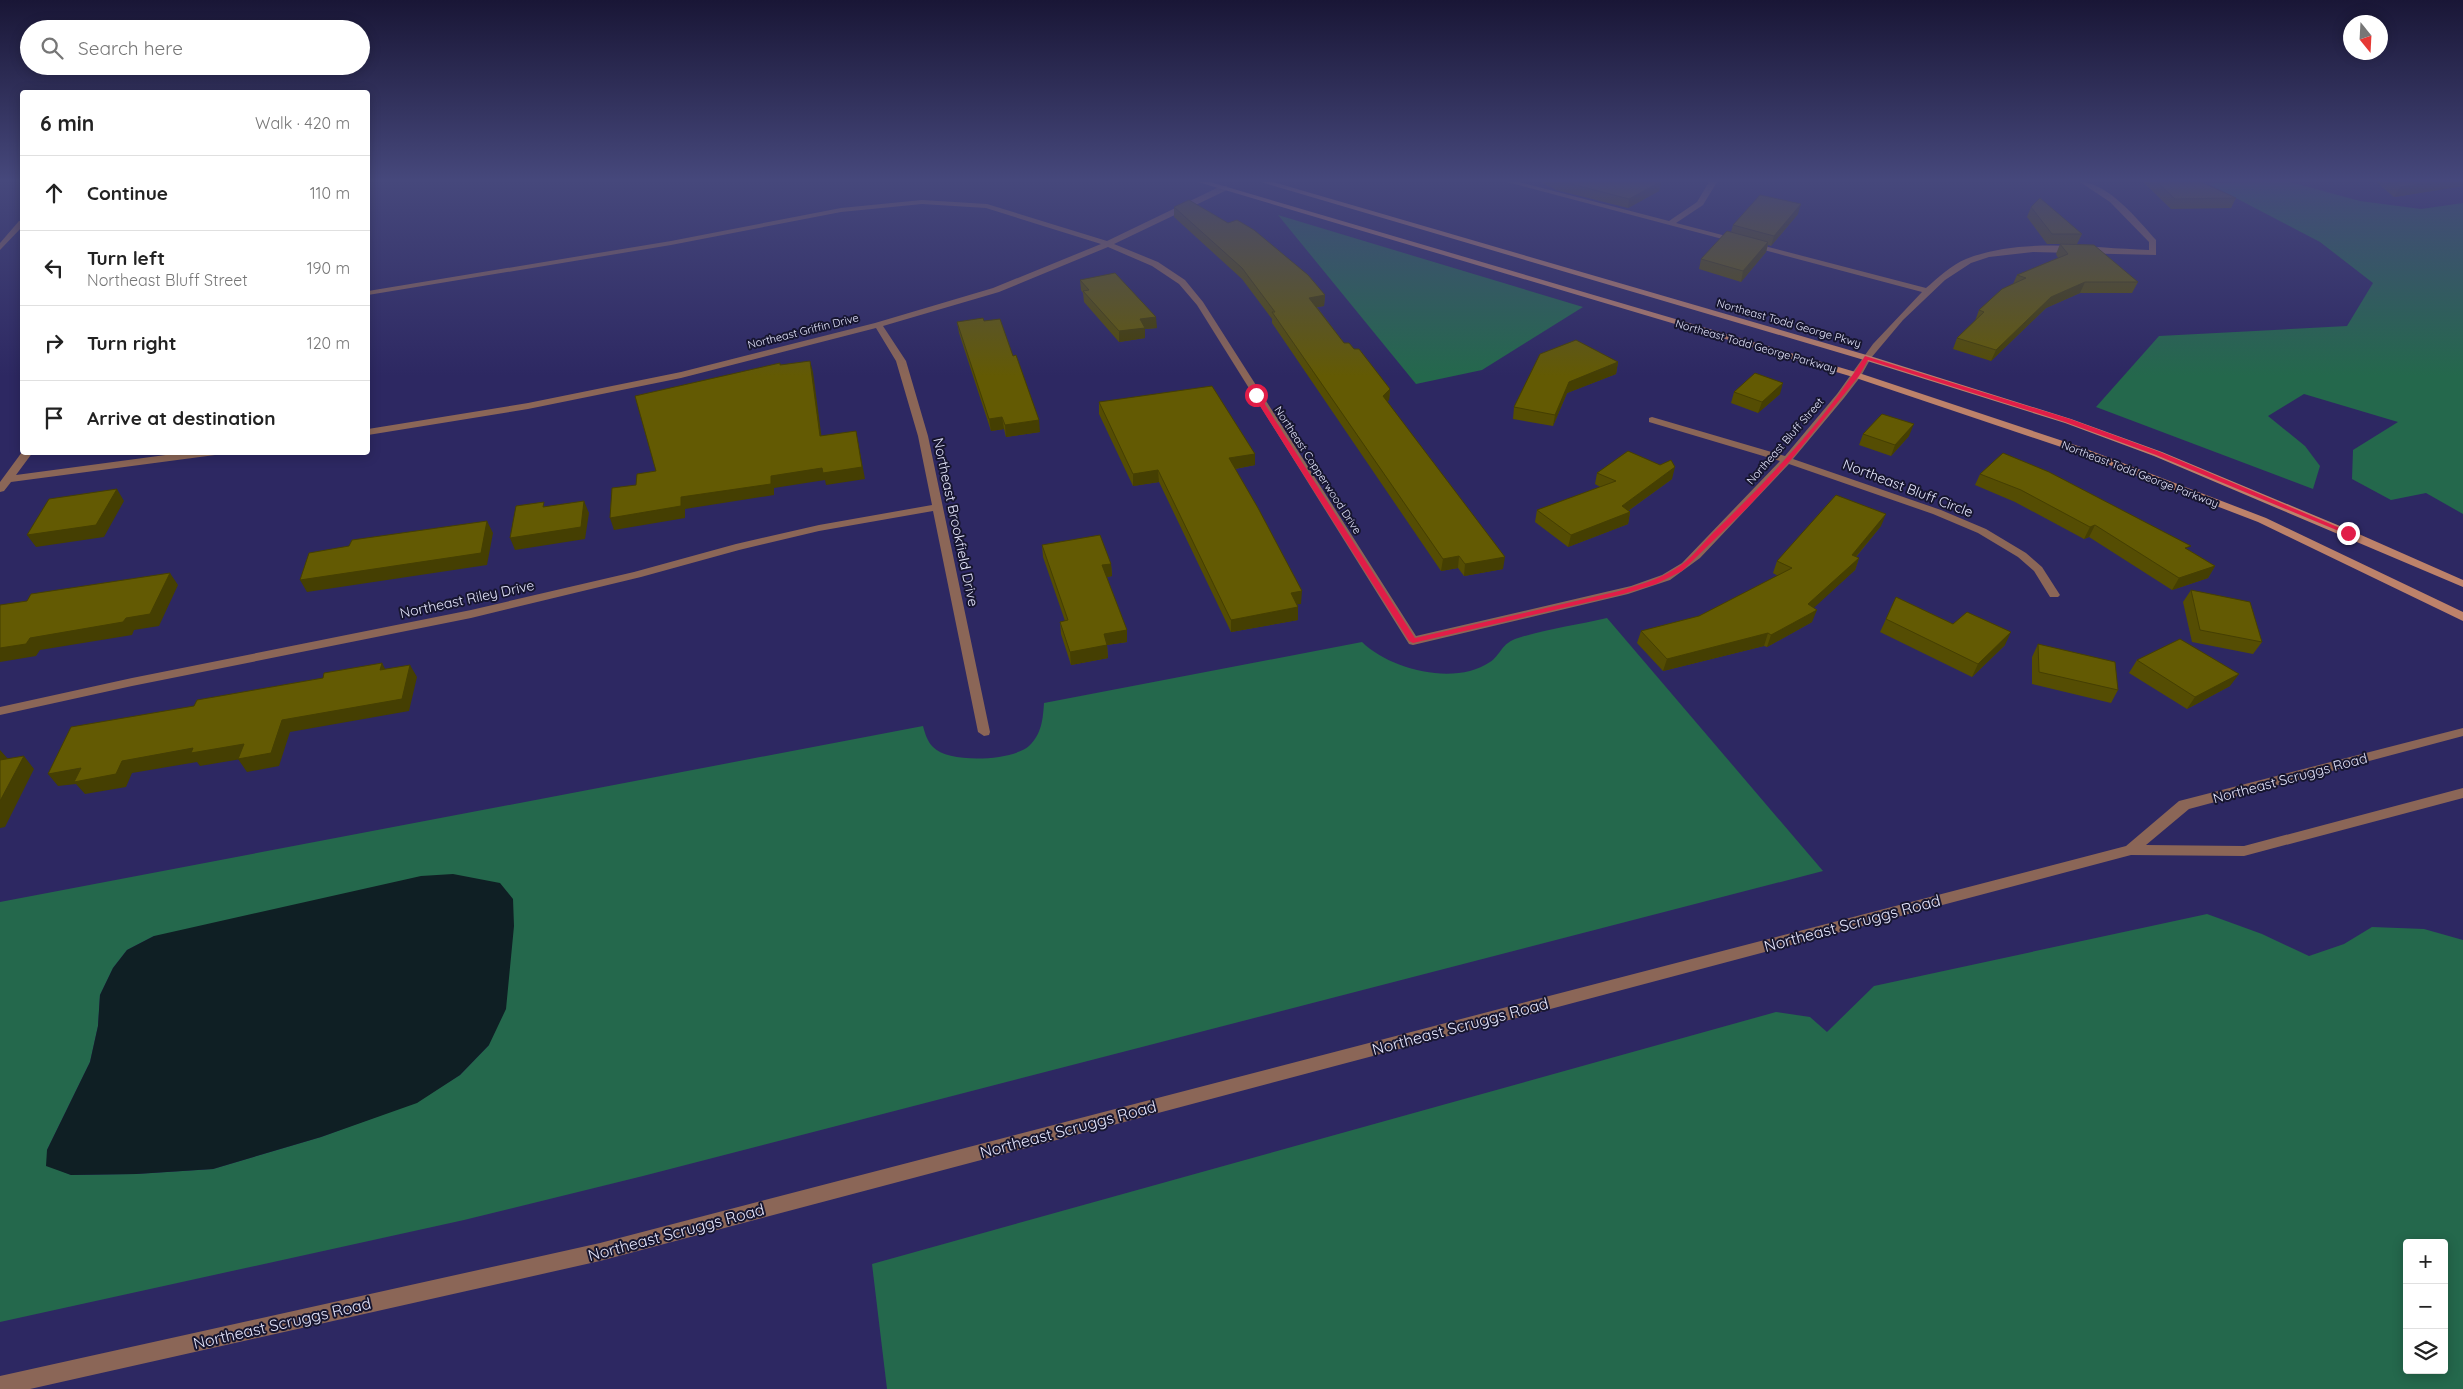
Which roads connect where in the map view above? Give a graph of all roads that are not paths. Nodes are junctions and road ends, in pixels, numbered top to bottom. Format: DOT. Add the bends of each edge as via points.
graph roads {
  1 [pos="644,247"];
  2 [pos="1101,247"];
  3 [pos="1115,247"];
  4 [pos="1423,247"];
  5 [pos="1487,247"];
  6 [pos="1761,247"];
  7 [pos="2153,247"];
  8 [pos="1927,291"];
  9 [pos="370,292"];
  10 [pos="878,325"];
  11 [pos="1867,358"];
  12 [pos="1856,375"];
  13 [pos="1652,420"];
  14 [pos="370,432"];
  15 [pos="26,455"];
  16 [pos="192,455"];
  17 [pos="1788,460"];
  18 [pos="8,479"];
  19 [pos="0,490"];
  20 [pos="938,507"];
  21 [pos="2463,584"];
  22 [pos="2054,595"];
  23 [pos="2463,617"];
  24 [pos="1413,641"];
  25 [pos="0,711"];
  26 [pos="984,732"];
  27 [pos="2463,732"];
  28 [pos="2463,794"];
  29 [pos="2131,850"];
  30 [pos="0,1386"];
  1 -- 9 [label="street, Northeast Copperwood Drive"];
  2 -- 10 [label="street, Northeast Griffin Drive" via="996,290"];
  3 -- 24 [label="street, Northeast Copperwood Drive" via="1155,264 1182,282 1200,304"];
  4 -- 12 [label="main road, Northeast Todd George Parkway"];
  5 -- 11 [label="main road, Northeast Todd George Pkwy"];
  6 -- 8 [label="street"];
  7 -- 8 [label="street, Northeast Bluff Street" via="2153,253 2057,250 1998,253 1955,269"];
  8 -- 11 [label="street, Northeast Bluff Street"];
  10 -- 14 [label="street, Northeast Griffin Drive" via="662,379 528,406"];
  10 -- 20 [label="street, Northeast Brookfield Drive" via="901,361 924,436"];
  11 -- 12 [label="street, Northeast Bluff Street"];
  11 -- 21 [label="main road, Northeast Todd George Pkwy" via="2068,421 2158,454"];
  12 -- 17 [label="street, Northeast Bluff Street"];
  12 -- 23 [label="main road, Northeast Todd George Parkway" via="2077,449 2262,520"];
  13 -- 17 [label="street, Northeast Bluff Circle"];
  15 -- 18 [label="street"];
  16 -- 18 [label="street"];
  17 -- 22 [label="street, Northeast Bluff Circle" via="1949,517 2007,545 2039,569"];
  17 -- 24 [label="street, Northeast Bluff Street" via="1680,570 1654,582"];
  18 -- 19 [label="street"];
  20 -- 25 [label="street, Northeast Riley Drive" via="819,528 637,576 471,614"];
  20 -- 26 [label="street, Northeast Brookfield Drive"];
  27 -- 29 [label="street, Northeast Scruggs Road" via="2184,805"];
  28 -- 29 [label="street, Northeast Scruggs Road" via="2244,851"];
  29 -- 30 [label="street, Northeast Scruggs Road" via="600,1252"];
}
